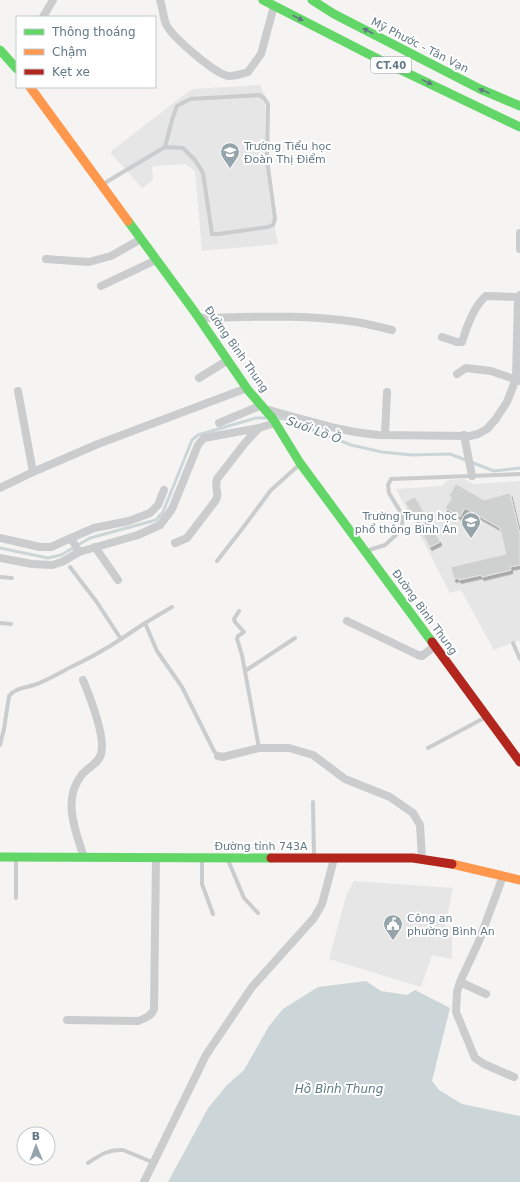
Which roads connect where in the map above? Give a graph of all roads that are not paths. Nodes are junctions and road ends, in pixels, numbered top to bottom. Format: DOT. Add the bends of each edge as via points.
graph roads {
  1 [pos="53,0"];
  2 [pos="160,0"];
  3 [pos="263,0"];
  4 [pos="312,0"];
  5 [pos="274,6"];
  6 [pos="44,16"];
  7 [pos="0,50"];
  8 [pos="16,63"];
  9 [pos="31,88"];
  10 [pos="520,106"];
  11 [pos="520,127"];
  12 [pos="165,147"];
  13 [pos="101,185"];
  14 [pos="520,233"];
  15 [pos="141,238"];
  16 [pos="520,249"];
  17 [pos="46,258"];
  18 [pos="156,260"];
  19 [pos="101,286"];
  20 [pos="519,296"];
  21 [pos="200,318"];
  22 [pos="392,330"];
  23 [pos="442,337"];
  24 [pos="228,360"];
  25 [pos="457,374"];
  26 [pos="199,378"];
  27 [pos="518,380"];
  28 [pos="247,388"];
  29 [pos="18,391"];
  30 [pos="387,392"];
  31 [pos="264,408"];
  32 [pos="274,421"];
  33 [pos="219,423"];
  34 [pos="259,428"];
  35 [pos="385,435"];
  36 [pos="464,436"];
  37 [pos="300,463"];
  38 [pos="33,472"];
  39 [pos="471,472"];
  40 [pos="520,474"];
  41 [pos="0,488"];
  42 [pos="164,490"];
  43 [pos="0,538"];
  44 [pos="71,539"];
  45 [pos="175,543"];
  46 [pos="95,547"];
  47 [pos="366,551"];
  48 [pos="79,552"];
  49 [pos="0,558"];
  50 [pos="216,561"];
  51 [pos="70,567"];
  52 [pos="0,577"];
  53 [pos="12,578"];
  54 [pos="118,580"];
  55 [pos="172,607"];
  56 [pos="239,611"];
  57 [pos="348,622"];
  58 [pos="0,623"];
  59 [pos="145,623"];
  60 [pos="11,624"];
  61 [pos="295,638"];
  62 [pos="121,639"];
  63 [pos="513,643"];
  64 [pos="435,646"];
  65 [pos="520,659"];
  66 [pos="245,671"];
  67 [pos="83,680"];
  68 [pos="487,717"];
  69 [pos="0,745"];
  70 [pos="259,748"];
  71 [pos="428,748"];
  72 [pos="218,756"];
  73 [pos="520,762"];
  74 [pos="313,802"];
  75 [pos="0,857"];
  76 [pos="16,857"];
  77 [pos="84,858"];
  78 [pos="156,858"];
  79 [pos="202,858"];
  80 [pos="227,858"];
  81 [pos="314,858"];
  82 [pos="334,859"];
  83 [pos="422,859"];
  84 [pos="503,876"];
  85 [pos="520,880"];
  86 [pos="16,898"];
  87 [pos="258,913"];
  88 [pos="213,914"];
  89 [pos="460,982"];
  90 [pos="486,994"];
  91 [pos="67,1020"];
  92 [pos="514,1077"];
  93 [pos="152,1162"];
  94 [pos="88,1163"];
  95 [pos="144,1182"];
  1 -- 6 [label="street"];
  2 -- 5 [label="street" via="165,23 171,34 212,68 228,76 248,72 261,54"];
  3 -- 5 [label="main road, CT.40"];
  10 -- 4 [label="main road, Mỹ Phước - Tân Vạn / CT.40, one-way" via="480,89 334,14"];
  5 -- 11 [label="main road, CT.40, one-way"];
  7 -- 8 [label="main road"];
  9 -- 13 [label="main road, Đường Bình Thung"];
  12 -- 12 [label="lane" via="183,148 203,173 212,234 273,225 267,160 268,104 264,98 259,95 190,99 177,106"];
  12 -- 13 [label="lane"];
  13 -- 15 [label="main road, Đường Bình Thung"];
  14 -- 16 [label="street"];
  15 -- 17 [label="street" via="111,256 89,262"];
  15 -- 18 [label="main road, Đường Bình Thung"];
  18 -- 19 [label="street"];
  18 -- 21 [label="main road, Đường Bình Thung"];
  20 -- 23 [label="street" via="486,296 481,300 462,342"];
  20 -- 27 [label="street"];
  21 -- 22 [label="street" via="300,317 355,322"];
  21 -- 24 [label="main road, Đường Bình Thung"];
  24 -- 26 [label="street"];
  24 -- 28 [label="main road, Đường Bình Thung"];
  25 -- 27 [label="street" via="466,368 491,371"];
  27 -- 36 [label="street" via="496,420 478,434"];
  28 -- 31 [label="main road, Đường Bình Thung"];
  28 -- 38 [label="street" via="98,444"];
  29 -- 38 [label="street"];
  30 -- 35 [label="street"];
  31 -- 32 [label="main road, Đường Bình Thung"];
  31 -- 33 [label="street"];
  31 -- 35 [label="street" via="335,428"];
  32 -- 34 [label="street"];
  32 -- 37 [label="main road, Đường Bình Thung"];
  34 -- 45 [label="street" via="217,479 216,500 187,538"];
  34 -- 46 [label="street" via="204,438 198,445 172,509 160,525 138,535"];
  35 -- 36 [label="street"];
  36 -- 39 [label="street"];
  37 -- 47 [label="main road, Đường Bình Thung"];
  37 -- 50 [label="lane" via="271,490"];
  38 -- 41 [label="street"];
  39 -- 40 [label="lane"];
  39 -- 47 [label="lane" via="391,479 388,485 403,516 402,525 397,534 385,545"];
  42 -- 44 [label="street" via="158,505 150,513 129,521 94,528"];
  43 -- 44 [label="street" via="27,545 51,547"];
  44 -- 48 [label="street"];
  46 -- 48 [label="street"];
  46 -- 54 [label="street"];
  47 -- 64 [label="main road, Đường Bình Thung"];
  48 -- 49 [label="street" via="52,565"];
  51 -- 62 [label="lane" via="96,600"];
  52 -- 53 [label="lane"];
  55 -- 59 [label="lane"];
  56 -- 66 [label="lane" via="234,618 244,632 237,639"];
  57 -- 64 [label="street" via="418,655 422,656"];
  58 -- 60 [label="lane"];
  59 -- 62 [label="lane"];
  59 -- 72 [label="lane" via="157,651 182,687"];
  61 -- 66 [label="lane"];
  62 -- 69 [label="lane" via="57,675 12,692 9,696"];
  63 -- 65 [label="lane"];
  64 -- 68 [label="main road, Đường Bình Thung"];
  66 -- 70 [label="lane"];
  67 -- 77 [label="street" via="91,700 102,746 98,761 81,775 74,787 72,822"];
  68 -- 71 [label="lane"];
  68 -- 73 [label="main road, Đường Bình Thung"];
  70 -- 72 [label="street"];
  70 -- 83 [label="street" via="289,748 313,755 346,779 403,805 413,813 420,825"];
  74 -- 81 [label="lane"];
  75 -- 76 [label="main road, Đường tỉnh 743A"];
  76 -- 77 [label="main road, Đường tỉnh 743A"];
  76 -- 86 [label="lane"];
  77 -- 78 [label="main road, Đường tỉnh 743A"];
  78 -- 79 [label="main road, Đường tỉnh 743A"];
  78 -- 91 [label="street" via="152,1014 138,1021"];
  79 -- 80 [label="main road, Đường tỉnh 743A"];
  79 -- 88 [label="lane" via="202,884"];
  80 -- 81 [label="main road, Đường tỉnh 743A"];
  80 -- 87 [label="lane" via="244,898"];
  81 -- 82 [label="main road, Đường tỉnh 743A"];
  82 -- 83 [label="main road, Đường tỉnh 743A"];
  82 -- 93 [label="street" via="322,904 314,918 252,987 206,1055"];
  83 -- 84 [label="main road, Đường tỉnh 743A"];
  84 -- 85 [label="main road, Đường tỉnh 743A"];
  84 -- 89 [label="street" via="479,941"];
  89 -- 90 [label="street"];
  89 -- 92 [label="street" via="456,1012 475,1058"];
  93 -- 94 [label="lane" via="118,1149 103,1153"];
  93 -- 95 [label="street"];
}
